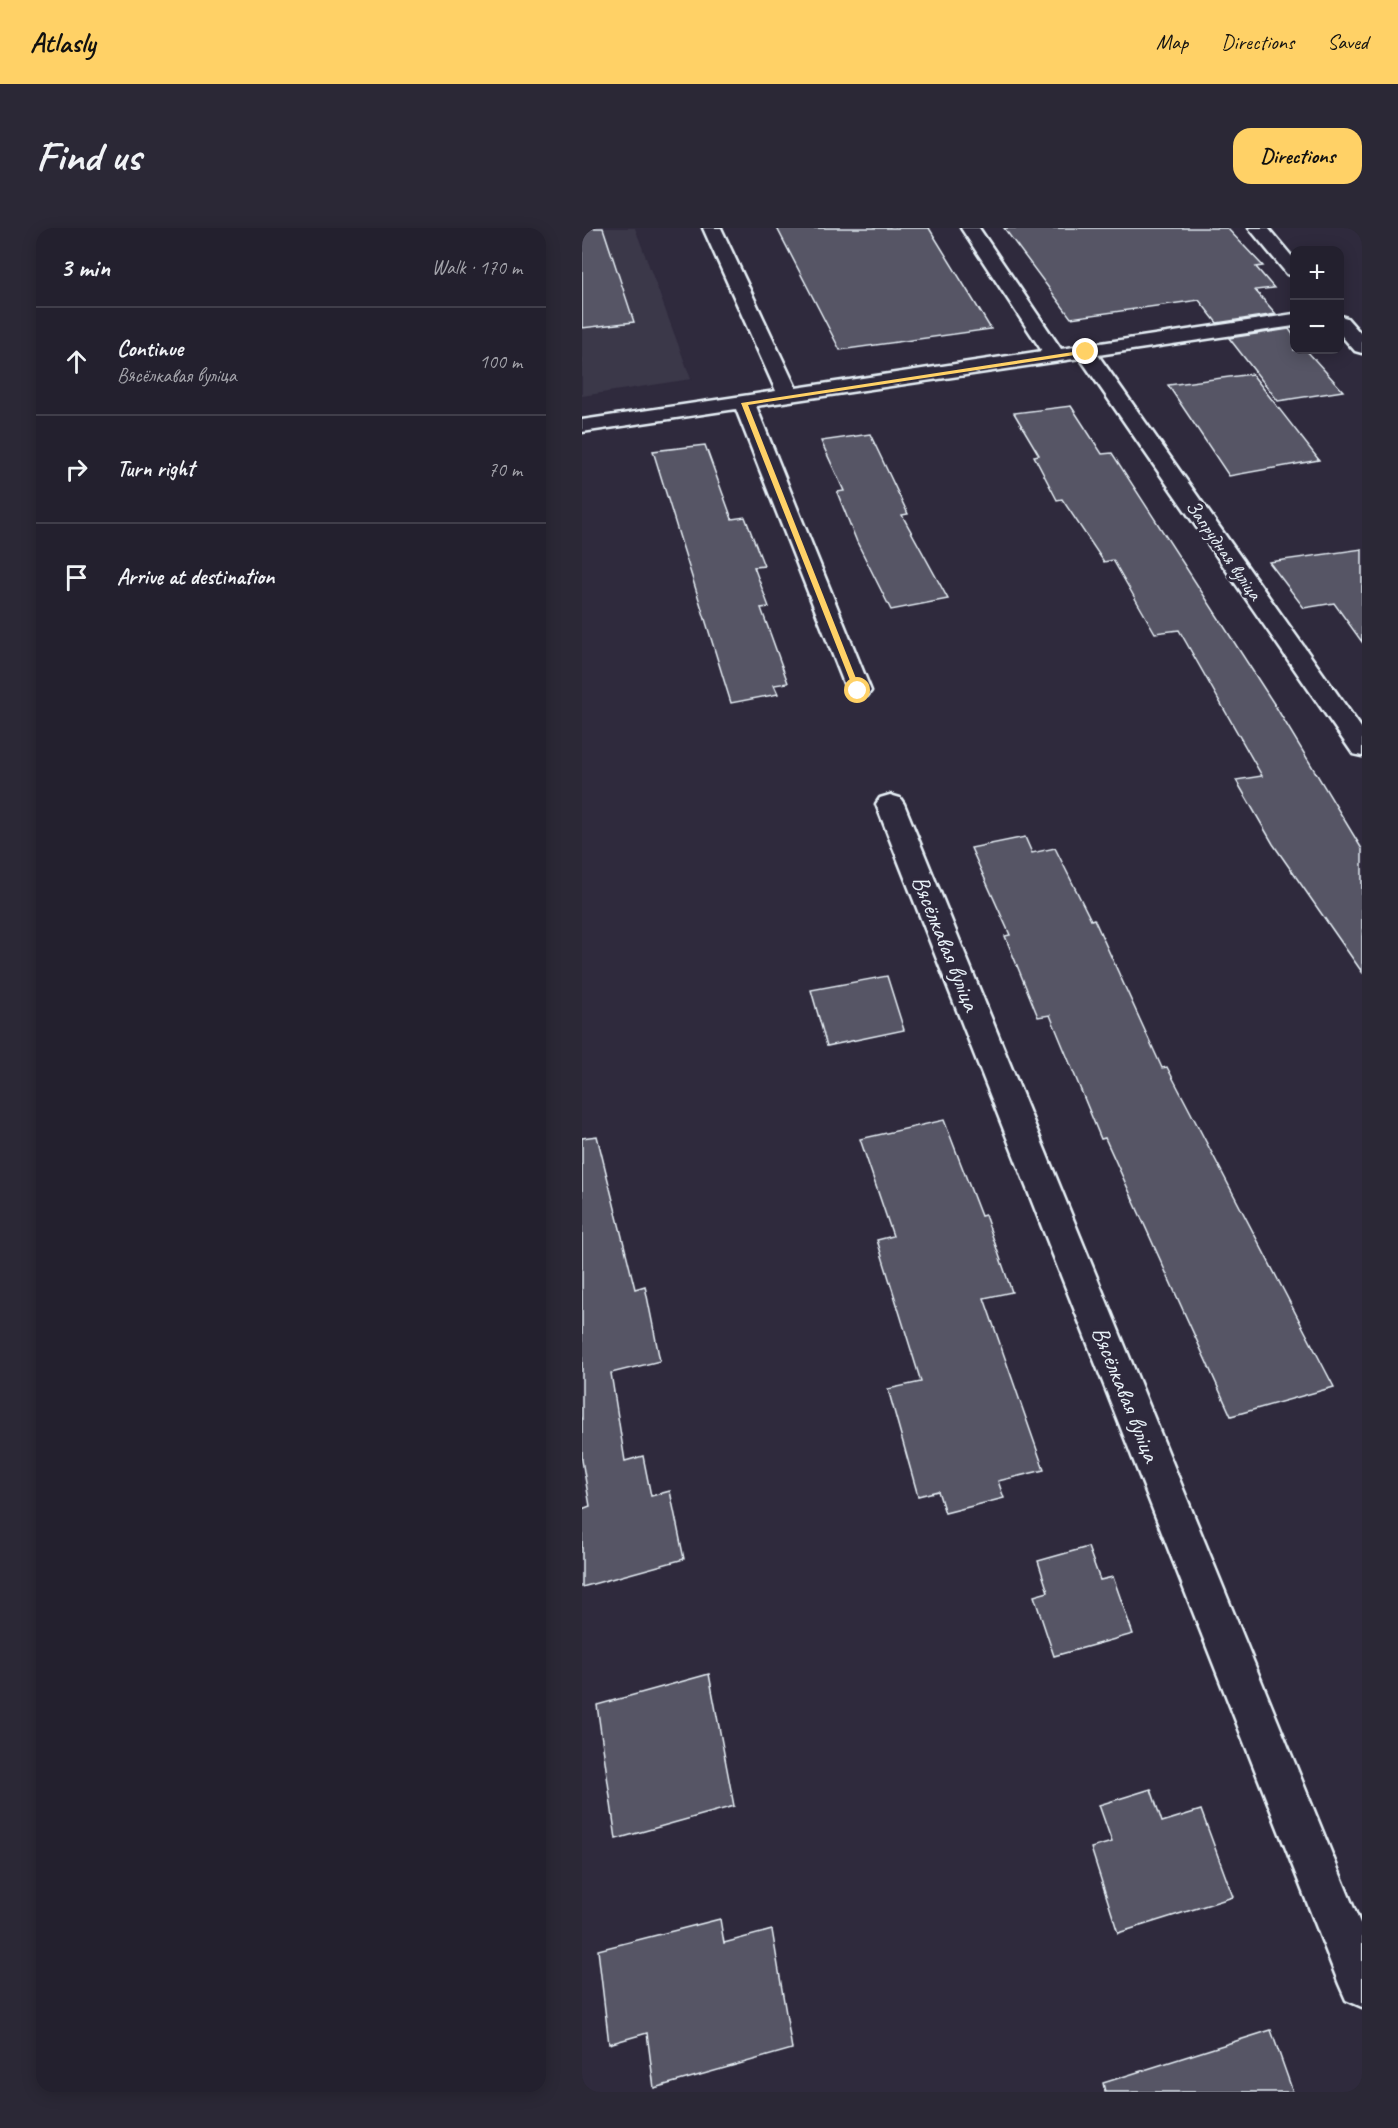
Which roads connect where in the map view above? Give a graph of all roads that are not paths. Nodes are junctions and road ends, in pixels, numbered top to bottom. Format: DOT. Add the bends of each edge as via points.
graph roads {
  1 [pos="712,228"];
  2 [pos="970,228"];
  3 [pos="1258,228"];
  4 [pos="1290,265"];
  5 [pos="1290,321"];
  6 [pos="1344,327"];
  7 [pos="1362,347"];
  8 [pos="1086,352"];
  9 [pos="1056,357"];
  10 [pos="789,396"];
  11 [pos="744,403"];
  12 [pos="582,426"];
  13 [pos="858,691"];
  14 [pos="1362,747"];
  15 [pos="890,804"];
  16 [pos="1362,1984"];
  1 -- 10 [label="street"];
  2 -- 9 [label="street"];
  3 -- 4 [label="street"];
  5 -- 8 [label="street"];
  6 -- 7 [label="street"];
  8 -- 9 [label="street"];
  8 -- 14 [label="street, Запрудная вуліца"];
  9 -- 10 [label="street"];
  10 -- 11 [label="street"];
  11 -- 12 [label="street"];
  11 -- 13 [label="street"];
  15 -- 16 [label="street, Вясёлкавая вуліца"];
}
